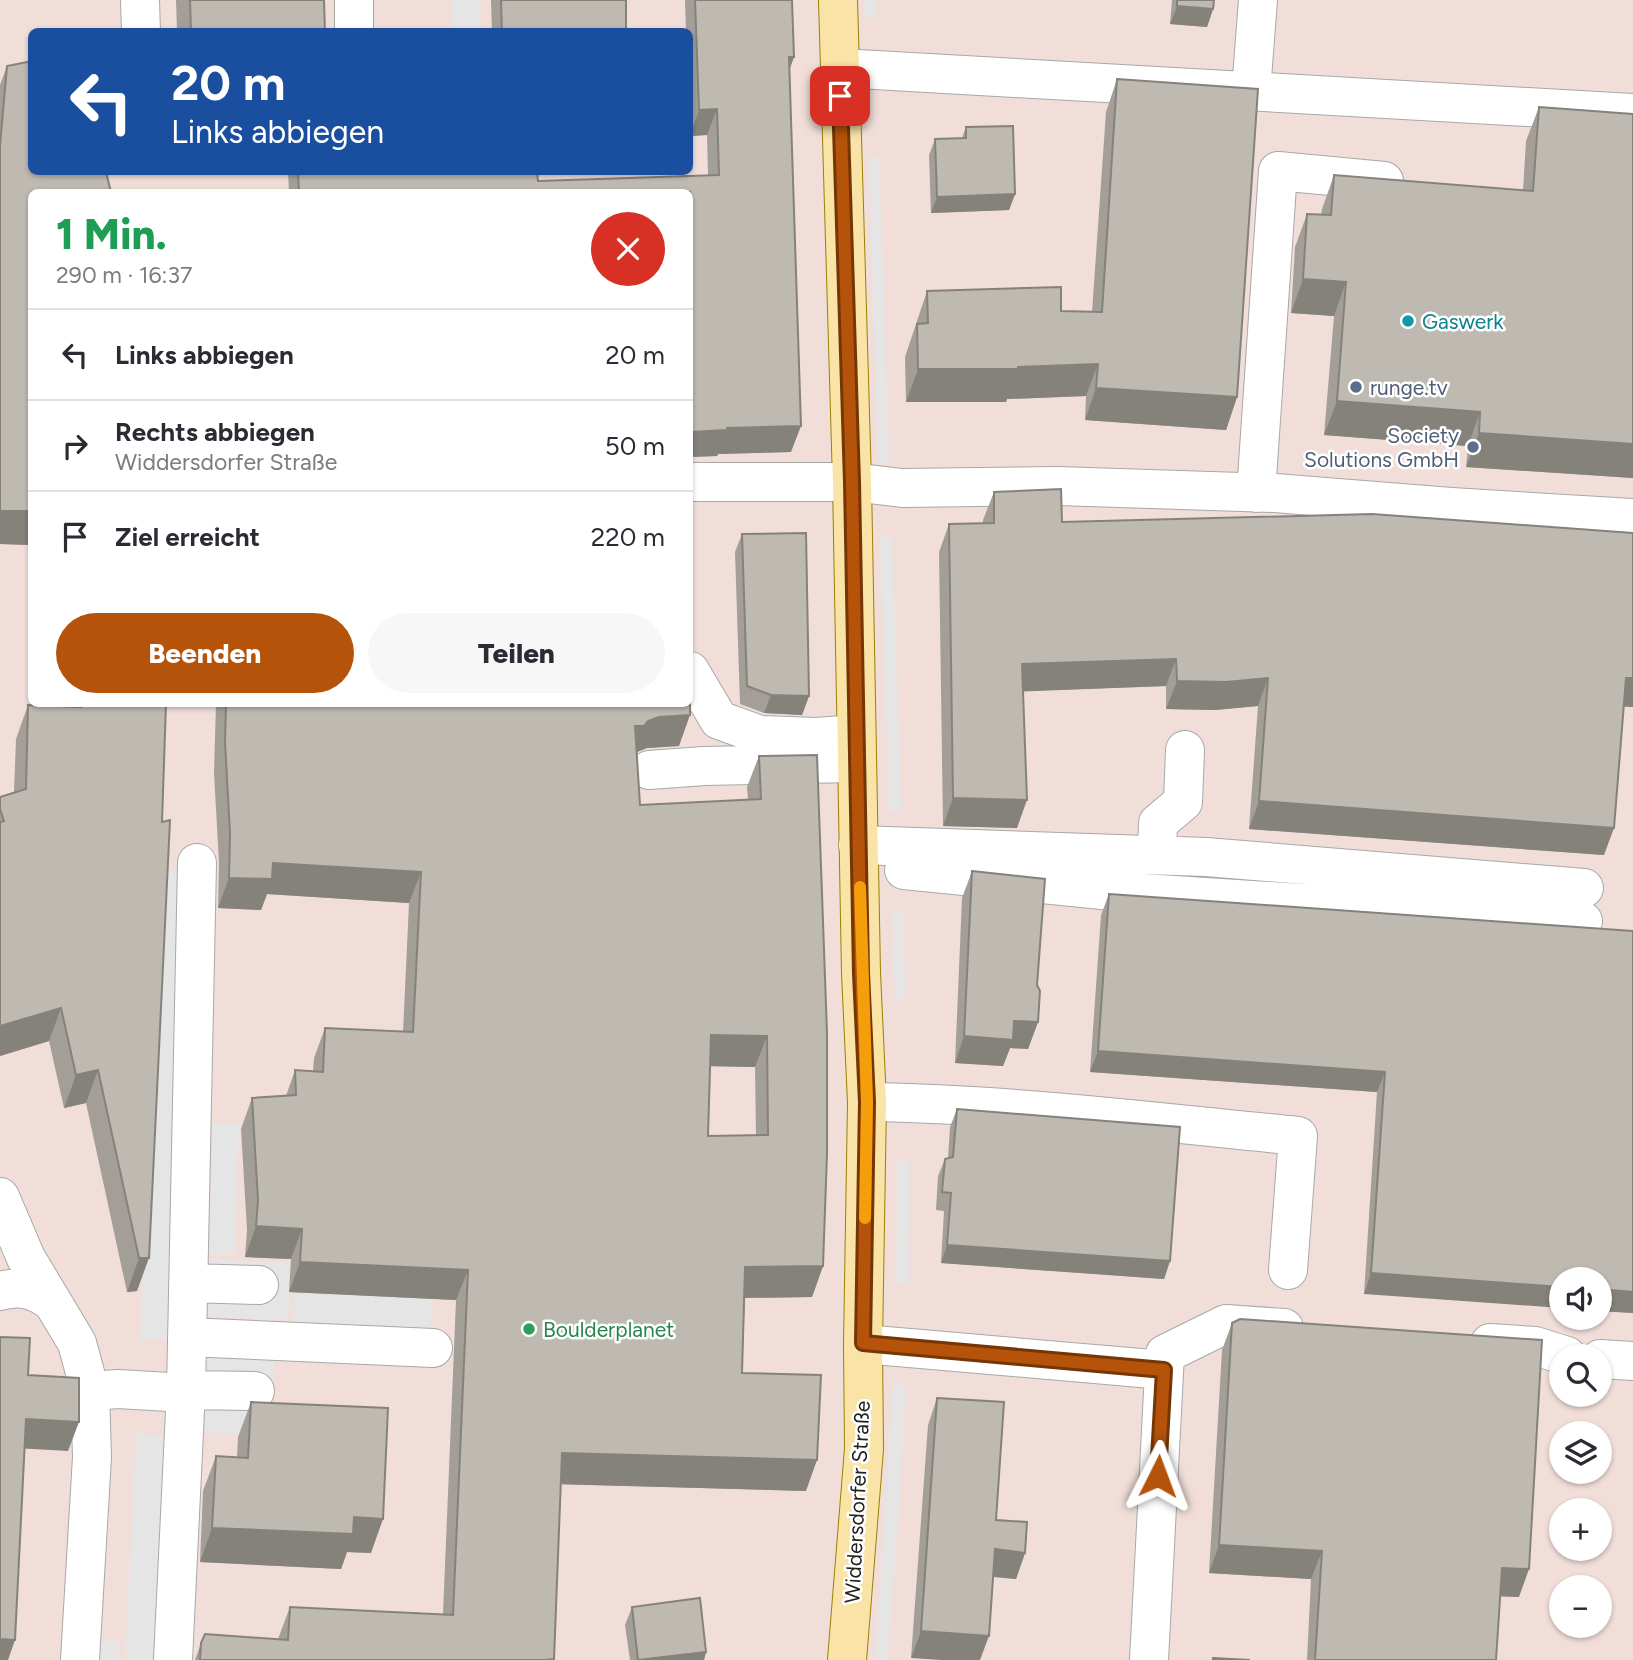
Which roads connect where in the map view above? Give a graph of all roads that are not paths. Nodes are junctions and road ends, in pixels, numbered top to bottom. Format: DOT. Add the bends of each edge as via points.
graph roads {
  1 [pos="140,0"];
  2 [pos="354,0"];
  3 [pos="838,0"];
  4 [pos="1258,0"];
  5 [pos="141,28"];
  6 [pos="354,28"];
  7 [pos="839,68"];
  8 [pos="1251,91"];
  9 [pos="1633,113"];
  10 [pos="1415,183"];
  11 [pos="693,482"];
  12 [pos="852,482"];
  13 [pos="1256,493"];
  14 [pos="1633,518"];
  15 [pos="693,676"];
  16 [pos="857,749"];
  17 [pos="1185,750"];
  18 [pos="649,770"];
  19 [pos="1157,855"];
  20 [pos="859,857"];
  21 [pos="197,863"];
  22 [pos="867,1102"];
  23 [pos="0,1197"];
  24 [pos="1288,1270"];
  25 [pos="188,1283"];
  26 [pos="259,1286"];
  27 [pos="0,1291"];
  28 [pos="52,1302"];
  29 [pos="1320,1331"];
  30 [pos="187,1337"];
  31 [pos="1455,1340"];
  32 [pos="863,1343"];
  33 [pos="433,1348"];
  34 [pos="1549,1350"];
  35 [pos="1612,1360"];
  36 [pos="1633,1361"];
  37 [pos="1164,1370"];
  38 [pos="90,1391"];
  39 [pos="255,1391"];
  40 [pos="186,1392"];
  41 [pos="80,1660"];
  42 [pos="173,1660"];
  43 [pos="847,1660"];
  44 [pos="1149,1660"];
  1 -- 5 [label="lane"];
  2 -- 6 [label="lane"];
  3 -- 7 [label="main road, Widdersdorfer Straße"];
  4 -- 8 [label="lane"];
  7 -- 8 [label="lane"];
  7 -- 12 [label="main road, Widdersdorfer Straße"];
  8 -- 9 [label="lane"];
  10 -- 13 [label="lane" via="1278,171"];
  11 -- 12 [label="lane"];
  12 -- 13 [label="lane" via="902,488 1058,486"];
  12 -- 16 [label="main road, Widdersdorfer Straße"];
  13 -- 14 [label="lane"];
  15 -- 16 [label="lane" via="719,720 760,735 817,737"];
  16 -- 18 [label="lane"];
  16 -- 20 [label="main road, Widdersdorfer Straße"];
  17 -- 19 [label="lane" via="1183,802 1158,823"];
  19 -- 20 [label="lane"];
  19 -- 20 [label="lane" via="1584,905 1112,891 909,870"];
  20 -- 22 [label="main road, Widdersdorfer Straße"];
  21 -- 25 [label="lane"];
  22 -- 24 [label="lane" via="1102,1116 1298,1136"];
  22 -- 32 [label="main road, Widdersdorfer Straße"];
  23 -- 28 [label="lane" via="26,1258"];
  25 -- 26 [label="lane"];
  25 -- 30 [label="lane"];
  27 -- 28 [label="lane" via="22,1288"];
  28 -- 38 [label="lane" via="78,1343"];
  29 -- 37 [label="lane" via="1226,1324 1165,1354"];
  30 -- 33 [label="lane"];
  30 -- 40 [label="lane"];
  31 -- 34 [label="lane"];
  32 -- 37 [label="lane"];
  32 -- 43 [label="main road, Widdersdorfer Straße" via="864,1450"];
  35 -- 36 [label="lane"];
  37 -- 44 [label="lane"];
  38 -- 40 [label="lane"];
  38 -- 41 [label="lane" via="92,1457"];
  39 -- 40 [label="lane"];
  40 -- 42 [label="lane"];
}
